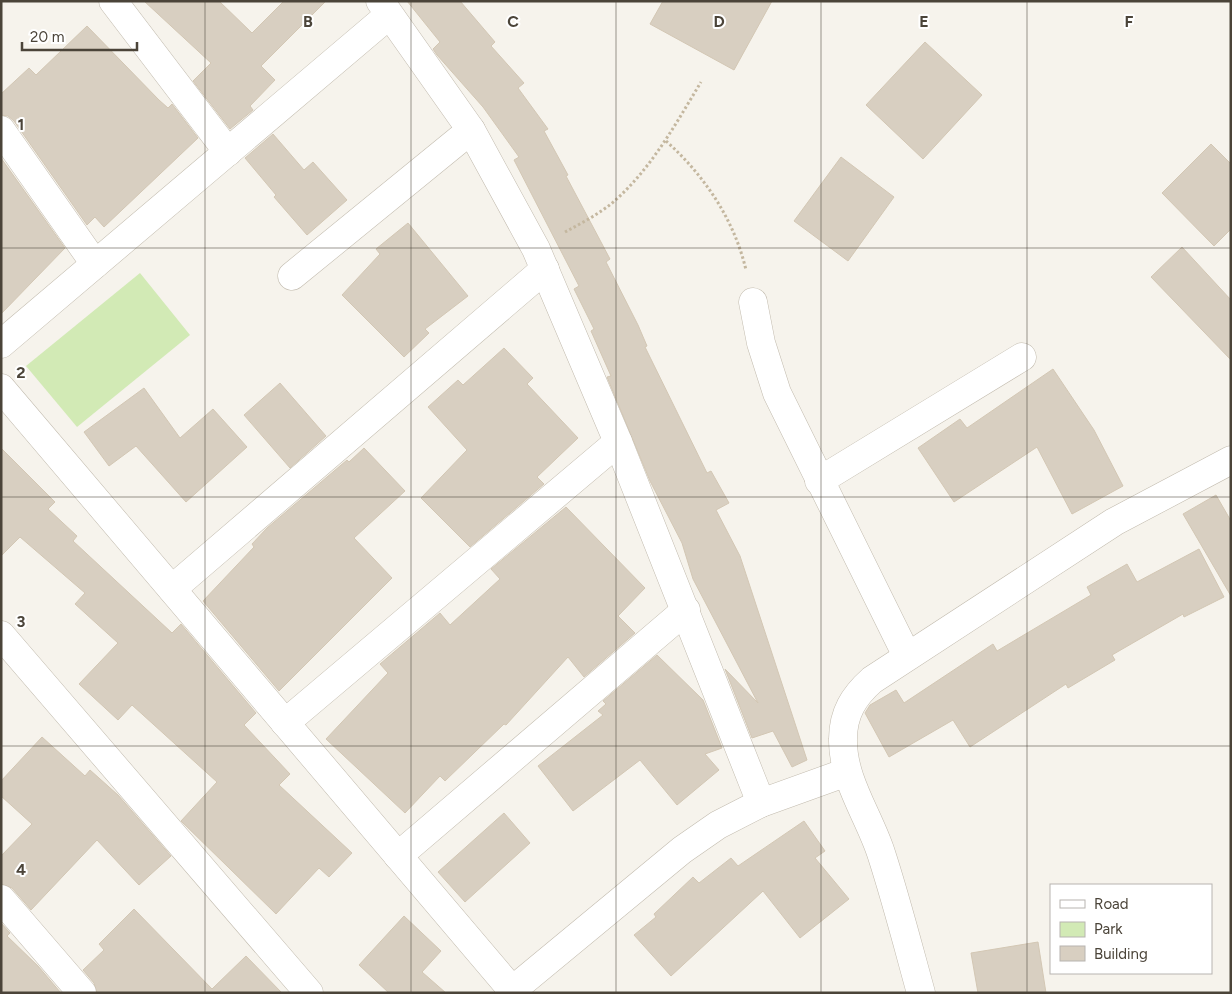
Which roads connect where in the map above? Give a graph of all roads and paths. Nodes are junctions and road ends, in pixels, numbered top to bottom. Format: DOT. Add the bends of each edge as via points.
graph roads {
  1 [pos="113,1"];
  2 [pos="385,8"];
  3 [pos="701,82"];
  4 [pos="1,130"];
  5 [pos="471,130"];
  6 [pos="666,141"];
  7 [pos="228,152"];
  8 [pos="541,259"];
  9 [pos="96,264"];
  10 [pos="292,276"];
  11 [pos="753,302"];
  12 [pos="1,344"];
  13 [pos="1022,357"];
  14 [pos="1,388"];
  15 [pos="618,442"];
  16 [pos="1231,460"];
  17 [pos="819,480"];
  18 [pos="172,589"];
  19 [pos="686,610"];
  20 [pos="1,635"];
  21 [pos="907,656"];
  22 [pos="285,723"];
  23 [pos="847,772"];
  24 [pos="761,803"];
  25 [pos="398,856"];
  26 [pos="1,899"];
  27 [pos="510,991"];
  28 [pos="82,993"];
  29 [pos="309,993"];
  30 [pos="921,993"];
  1 -- 7 [label="street"];
  2 -- 5 [label="street"];
  2 -- 7 [label="street"];
  3 -- 6 [label="path"];
  4 -- 9 [label="street"];
  5 -- 8 [label="street"];
  5 -- 10 [label="street"];
  6 -- 8 [label="path" via="640,175 610,204"];
  6 -- 11 [label="path" via="709,187 729,223"];
  7 -- 9 [label="street"];
  8 -- 15 [label="street"];
  8 -- 18 [label="street"];
  9 -- 12 [label="street"];
  11 -- 17 [label="street" via="761,343 777,394"];
  13 -- 17 [label="street"];
  14 -- 18 [label="street"];
  15 -- 19 [label="street"];
  15 -- 22 [label="street"];
  16 -- 21 [label="street" via="1114,522"];
  17 -- 21 [label="street"];
  18 -- 22 [label="street"];
  19 -- 24 [label="street"];
  19 -- 25 [label="street"];
  20 -- 29 [label="street"];
  21 -- 23 [label="street" via="872,680 857,694 847,712 842,739"];
  22 -- 25 [label="street"];
  23 -- 24 [label="street"];
  23 -- 30 [label="street" via="881,852"];
  24 -- 27 [label="street" via="718,824 682,850"];
  25 -- 27 [label="street"];
  26 -- 28 [label="street"];
}
